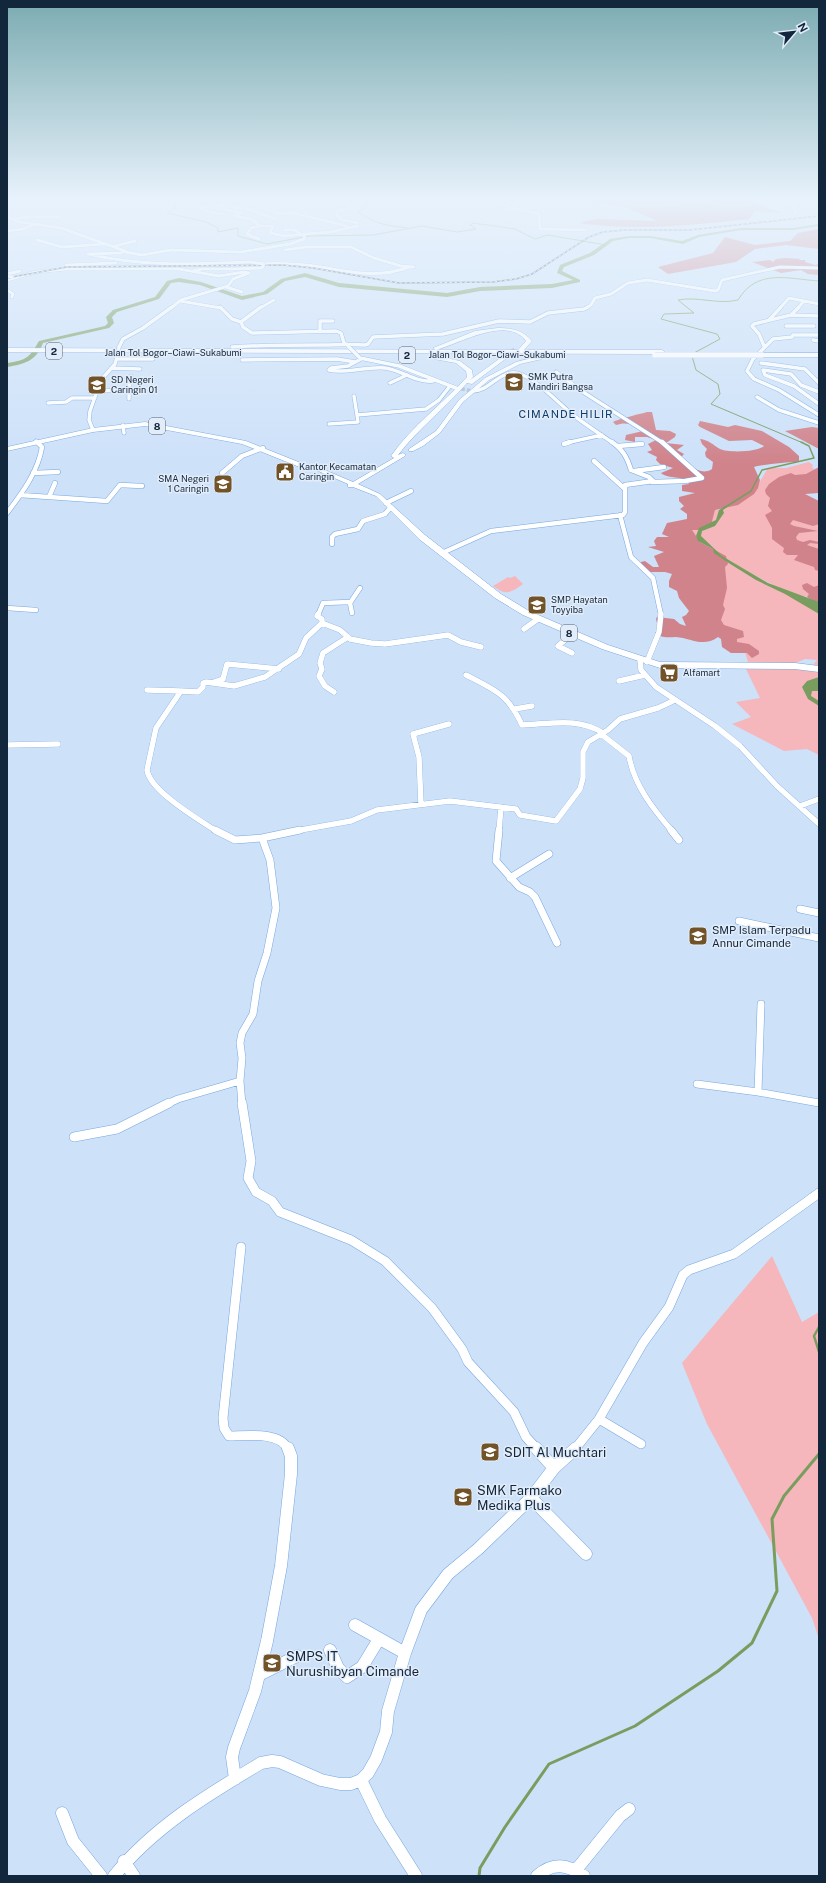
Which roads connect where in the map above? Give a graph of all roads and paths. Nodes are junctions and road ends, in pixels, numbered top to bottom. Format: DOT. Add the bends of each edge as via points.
graph roads {
  1 [pos="222,288"];
  2 [pos="228,288"];
  3 [pos="620,288"];
  4 [pos="696,288"];
  5 [pos="719,288"];
  6 [pos="7,290"];
  7 [pos="242,292"];
  8 [pos="195,295"];
  9 [pos="12,297"];
  10 [pos="201,300"];
  11 [pos="274,300"];
  12 [pos="179,301"];
  13 [pos="804,301"];
  14 [pos="819,304"];
  15 [pos="791,315"];
  16 [pos="808,315"];
  17 [pos="819,316"];
  18 [pos="769,320"];
  19 [pos="333,321"];
  20 [pos="241,322"];
  21 [pos="814,326"];
  22 [pos="789,330"];
  23 [pos="817,330"];
  24 [pos="320,331"];
  25 [pos="793,335"];
  26 [pos="819,335"];
  27 [pos="344,343"];
  28 [pos="764,346"];
  29 [pos="232,347"];
  30 [pos="7,351"];
  31 [pos="543,352"];
  32 [pos="344,353"];
  33 [pos="764,354"];
  34 [pos="819,354"];
  35 [pos="608,356"];
  36 [pos="117,358"];
  37 [pos="153,359"];
  38 [pos="361,359"];
  39 [pos="242,360"];
  40 [pos="355,362"];
  41 [pos="761,363"];
  42 [pos="111,368"];
  43 [pos="140,369"];
  44 [pos="556,372"];
  45 [pos="131,376"];
  46 [pos="407,376"];
  47 [pos="778,380"];
  48 [pos="131,381"];
  49 [pos="141,381"];
  50 [pos="433,381"];
  51 [pos="797,382"];
  52 [pos="390,383"];
  53 [pos="819,383"];
  54 [pos="450,386"];
  55 [pos="456,388"];
  56 [pos="129,390"];
  57 [pos="98,391"];
  58 [pos="473,391"];
  59 [pos="819,392"];
  60 [pos="354,396"];
  61 [pos="757,397"];
  62 [pos="96,398"];
  63 [pos="129,400"];
  64 [pos="817,400"];
  65 [pos="48,403"];
  66 [pos="819,404"];
  67 [pos="357,415"];
  68 [pos="819,415"];
  69 [pos="819,423"];
  70 [pos="329,424"];
  71 [pos="123,425"];
  72 [pos="93,430"];
  73 [pos="124,433"];
  74 [pos="602,436"];
  75 [pos="36,441"];
  76 [pos="564,444"];
  77 [pos="642,444"];
  78 [pos="618,446"];
  79 [pos="263,448"];
  80 [pos="7,449"];
  81 [pos="411,450"];
  82 [pos="394,456"];
  83 [pos="594,461"];
  84 [pos="302,465"];
  85 [pos="664,467"];
  86 [pos="632,471"];
  87 [pos="58,472"];
  88 [pos="222,472"];
  89 [pos="32,473"];
  90 [pos="55,482"];
  91 [pos="353,482"];
  92 [pos="652,482"];
  93 [pos="142,486"];
  94 [pos="625,489"];
  95 [pos="411,491"];
  96 [pos="20,495"];
  97 [pos="49,497"];
  98 [pos="386,504"];
  99 [pos="7,513"];
  100 [pos="620,515"];
  101 [pos="332,544"];
  102 [pos="442,553"];
  103 [pos="360,588"];
  104 [pos="350,602"];
  105 [pos="7,608"];
  106 [pos="36,610"];
  107 [pos="352,613"];
  108 [pos="538,619"];
  109 [pos="322,623"];
  110 [pos="524,629"];
  111 [pos="572,634"];
  112 [pos="348,637"];
  113 [pos="482,647"];
  114 [pos="572,653"];
  115 [pos="643,661"];
  116 [pos="817,666"];
  117 [pos="279,669"];
  118 [pos="466,675"];
  119 [pos="645,675"];
  120 [pos="619,681"];
  121 [pos="213,682"];
  122 [pos="147,690"];
  123 [pos="181,691"];
  124 [pos="334,692"];
  125 [pos="675,700"];
  126 [pos="532,706"];
  127 [pos="515,709"];
  128 [pos="449,724"];
  129 [pos="602,733"];
  130 [pos="58,744"];
  131 [pos="7,745"];
  132 [pos="819,799"];
  133 [pos="421,804"];
  134 [pos="800,806"];
  135 [pos="501,807"];
  136 [pos="819,824"];
  137 [pos="262,838"];
  138 [pos="679,840"];
  139 [pos="549,854"];
  140 [pos="510,878"];
  141 [pos="800,909"];
  142 [pos="819,913"];
  143 [pos="738,921"];
  144 [pos="819,938"];
  145 [pos="557,943"];
  146 [pos="761,1004"];
  147 [pos="240,1081"];
  148 [pos="696,1084"];
  149 [pos="758,1092"];
  150 [pos="819,1103"];
  151 [pos="74,1137"];
  152 [pos="819,1193"];
  153 [pos="241,1247"];
  154 [pos="599,1419"];
  155 [pos="641,1444"];
  156 [pos="554,1468"];
  157 [pos="531,1498"];
  158 [pos="586,1554"];
  159 [pos="355,1625"];
  160 [pos="379,1638"];
  161 [pos="330,1650"];
  162 [pos="405,1653"];
  163 [pos="297,1656"];
  164 [pos="258,1675"];
  165 [pos="235,1779"];
  166 [pos="361,1780"];
  167 [pos="629,1809"];
  168 [pos="62,1813"];
  169 [pos="124,1861"];
  170 [pos="580,1873"];
  171 [pos="102,1876"];
  172 [pos="114,1876"];
  173 [pos="134,1876"];
  174 [pos="416,1876"];
  175 [pos="537,1876"];
  1 -- 8 [label="street"];
  2 -- 7 [label="street"];
  3 -- 27 [label="street" via="611,294 595,298 591,305 584,309 548,313 530,322 499,321 461,331 374,337 365,345"];
  4 -- 5 [label="street" via="715,291"];
  6 -- 9 [label="street" via="13,294"];
  8 -- 10 [label="street"];
  8 -- 12 [label="street"];
  11 -- 20 [label="street"];
  12 -- 20 [label="street" via="220,306 232,319"];
  12 -- 36 [label="street, bridge" via="143,328 123,339 118,346"];
  13 -- 14 [label="street"];
  13 -- 15 [label="street"];
  13 -- 18 [label="street" via="789,298"];
  14 -- 16 [label="street"];
  15 -- 16 [label="street"];
  15 -- 18 [label="street"];
  16 -- 17 [label="street"];
  18 -- 28 [label="street" via="752,325"];
  19 -- 24 [label="street" via="320,321"];
  20 -- 24 [label="street" via="244,328 253,334"];
  21 -- 22 [label="street" via="786,326"];
  22 -- 23 [label="street"];
  22 -- 25 [label="street"];
  24 -- 27 [label="street" via="340,332"];
  25 -- 26 [label="street"];
  25 -- 28 [label="street" via="773,339"];
  27 -- 29 [label="street"];
  27 -- 38 [label="street, bridge"];
  28 -- 68 [label="street" via="753,359 747,374"];
  30 -- 32 [label="highway, Jalan Tol Bogor–Ciawi–Sukabumi / 2"];
  31 -- 32 [label="highway, Jalan Tol Bogor–Ciawi–Sukabumi / 2"];
  31 -- 32 [label="highway" via="494,349 475,343 474,336 490,331 507,333 522,339 522,345 518,350 528,345 528,338 515,331 495,329 476,332 452,344 434,348"];
  31 -- 33 [label="highway, Jalan Tol Bogor–Ciawi–Sukabumi / 2, bridge"];
  32 -- 35 [label="highway, Jalan Tol Bogor–Ciawi–Sukabumi / 2"];
  32 -- 82 [label="highway" via="445,359 461,364 470,372 467,381 406,440"];
  33 -- 34 [label="highway, Jalan Tol Bogor–Ciawi–Sukabumi / 2"];
  33 -- 35 [label="highway, Jalan Tol Bogor–Ciawi–Sukabumi / 2, bridge"];
  35 -- 81 [label="highway" via="534,358 512,364 469,393 437,433"];
  36 -- 37 [label="street"];
  36 -- 42 [label="street"];
  38 -- 40 [label="street"];
  38 -- 50 [label="street" via="398,366"];
  39 -- 40 [label="street" via="337,359"];
  40 -- 46 [label="street" via="329,370 379,368 395,370"];
  41 -- 53 [label="street" via="805,369"];
  42 -- 43 [label="street"];
  42 -- 57 [label="street" via="101,380"];
  44 -- 92 [label="street" via="658,439 702,478 682,482"];
  45 -- 48 [label="street"];
  46 -- 50 [label="street" via="425,382"];
  46 -- 52 [label="street"];
  47 -- 51 [label="street"];
  47 -- 51 [label="street" via="765,375 763,370 791,374"];
  47 -- 64 [label="street" via="802,390"];
  48 -- 49 [label="street"];
  48 -- 56 [label="street"];
  50 -- 54 [label="street"];
  51 -- 59 [label="street"];
  54 -- 55 [label="street"];
  54 -- 67 [label="street" via="439,400 426,409"];
  56 -- 57 [label="street"];
  56 -- 63 [label="street"];
  57 -- 62 [label="street"];
  58 -- 74 [label="street" via="480,391 501,377 519,373"];
  60 -- 67 [label="street"];
  61 -- 69 [label="street" via="779,410"];
  62 -- 65 [label="street" via="72,398 66,402"];
  62 -- 72 [label="street" via="88,416"];
  64 -- 66 [label="street"];
  67 -- 70 [label="street" via="358,422"];
  71 -- 72 [label="highway, 8"];
  71 -- 73 [label="street"];
  71 -- 79 [label="highway, 8" via="158,426 230,439"];
  72 -- 75 [label="highway, 8"];
  74 -- 76 [label="street"];
  74 -- 78 [label="street"];
  75 -- 80 [label="highway, 8"];
  75 -- 89 [label="street" via="42,449"];
  77 -- 78 [label="street"];
  78 -- 86 [label="street" via="626,455 629,469"];
  79 -- 84 [label="highway, 8"];
  79 -- 88 [label="street" via="242,456"];
  81 -- 82 [label="highway" via="474,384 508,357 470,383 424,430"];
  81 -- 91 [label="highway"];
  82 -- 91 [label="highway"];
  83 -- 94 [label="street"];
  84 -- 91 [label="highway, 8"];
  84 -- 91 [label="highway, 8"];
  85 -- 86 [label="street"];
  86 -- 92 [label="street" via="649,477"];
  87 -- 89 [label="street"];
  89 -- 96 [label="street"];
  90 -- 97 [label="street"];
  91 -- 98 [label="highway, 8"];
  91 -- 98 [label="highway, 8" via="378,494"];
  92 -- 94 [label="street" via="628,484 625,485"];
  93 -- 97 [label="street" via="120,486 108,501"];
  94 -- 100 [label="street" via="626,512"];
  95 -- 98 [label="street"];
  96 -- 97 [label="street"];
  96 -- 99 [label="street"];
  98 -- 101 [label="street" via="386,514 363,521 358,529 334,535"];
  98 -- 102 [label="highway, 8"];
  100 -- 102 [label="street" via="494,531"];
  100 -- 115 [label="street" via="631,557 653,578 662,611 659,632"];
  102 -- 108 [label="highway, 8" via="498,596"];
  103 -- 104 [label="street"];
  104 -- 107 [label="street" via="349,608"];
  104 -- 109 [label="street" via="322,603 317,616 322,619"];
  105 -- 106 [label="street"];
  108 -- 110 [label="street"];
  108 -- 111 [label="highway, 8"];
  109 -- 112 [label="street" via="340,630"];
  109 -- 117 [label="street" via="306,638 299,654"];
  111 -- 114 [label="street" via="558,646"];
  111 -- 115 [label="highway, 8"];
  112 -- 113 [label="street" via="379,644 448,635 461,642"];
  112 -- 124 [label="street" via="322,656 319,676 325,686"];
  115 -- 116 [label="highway, 8" via="666,665"];
  115 -- 119 [label="street" via="640,667"];
  117 -- 121 [label="street" via="262,679 240,685 227,686"];
  117 -- 121 [label="street" via="227,664 223,679"];
  118 -- 127 [label="street" via="496,689"];
  119 -- 120 [label="street"];
  119 -- 125 [label="street" via="656,687"];
  121 -- 123 [label="street" via="204,683 198,692"];
  122 -- 123 [label="street"];
  123 -- 137 [label="street" via="156,728 147,770 148,777 175,804 222,835 235,840"];
  125 -- 129 [label="street" via="658,708 620,719"];
  125 -- 134 [label="street" via="740,746 772,781"];
  126 -- 127 [label="street"];
  127 -- 129 [label="street" via="522,725 587,724"];
  128 -- 133 [label="street" via="413,734 419,757"];
  129 -- 135 [label="street" via="584,746 582,786 557,820 520,815 517,809"];
  129 -- 138 [label="street" via="629,756 632,771 650,804"];
  130 -- 131 [label="street"];
  132 -- 134 [label="street"];
  133 -- 135 [label="street" via="458,801 479,806"];
  133 -- 137 [label="street" via="377,810 351,821"];
  134 -- 136 [label="street"];
  135 -- 140 [label="street" via="495,857"];
  137 -- 147 [label="street" via="270,860 276,908 267,953 258,981 253,1014 242,1033"];
  139 -- 140 [label="street"];
  140 -- 145 [label="street" via="521,889 535,896"];
  141 -- 142 [label="street"];
  143 -- 144 [label="street"];
  146 -- 149 [label="street"];
  147 -- 151 [label="street" via="178,1099 117,1129"];
  147 -- 156 [label="street" via="251,1160 248,1178 256,1192 272,1201 281,1213 351,1240 385,1261 432,1308 462,1349 468,1362 514,1412 526,1437"];
  148 -- 149 [label="street"];
  149 -- 150 [label="street"];
  152 -- 154 [label="street" via="734,1254 683,1275 669,1307 643,1343"];
  153 -- 164 [label="street" via="224,1428 229,1436 281,1440 291,1459 287,1524 280,1577"];
  154 -- 155 [label="street"];
  154 -- 156 [label="street" via="572,1452"];
  156 -- 157 [label="street"];
  157 -- 158 [label="street"];
  157 -- 162 [label="street" via="478,1550 448,1574 421,1610"];
  159 -- 160 [label="street"];
  160 -- 161 [label="street" via="363,1667 354,1676 347,1677 340,1673"];
  160 -- 162 [label="street"];
  162 -- 166 [label="street" via="388,1711 386,1732 376,1759"];
  163 -- 164 [label="street"];
  164 -- 165 [label="street" via="232,1757"];
  165 -- 166 [label="street" via="261,1763 272,1761 321,1780 351,1784"];
  165 -- 169 [label="street" via="182,1812"];
  166 -- 174 [label="street" via="380,1820"];
  167 -- 170 [label="street" via="617,1820"];
  168 -- 171 [label="street" via="71,1842"];
  169 -- 172 [label="street"];
  169 -- 173 [label="street"];
  170 -- 175 [label="street" via="572,1867 551,1866"];
}
